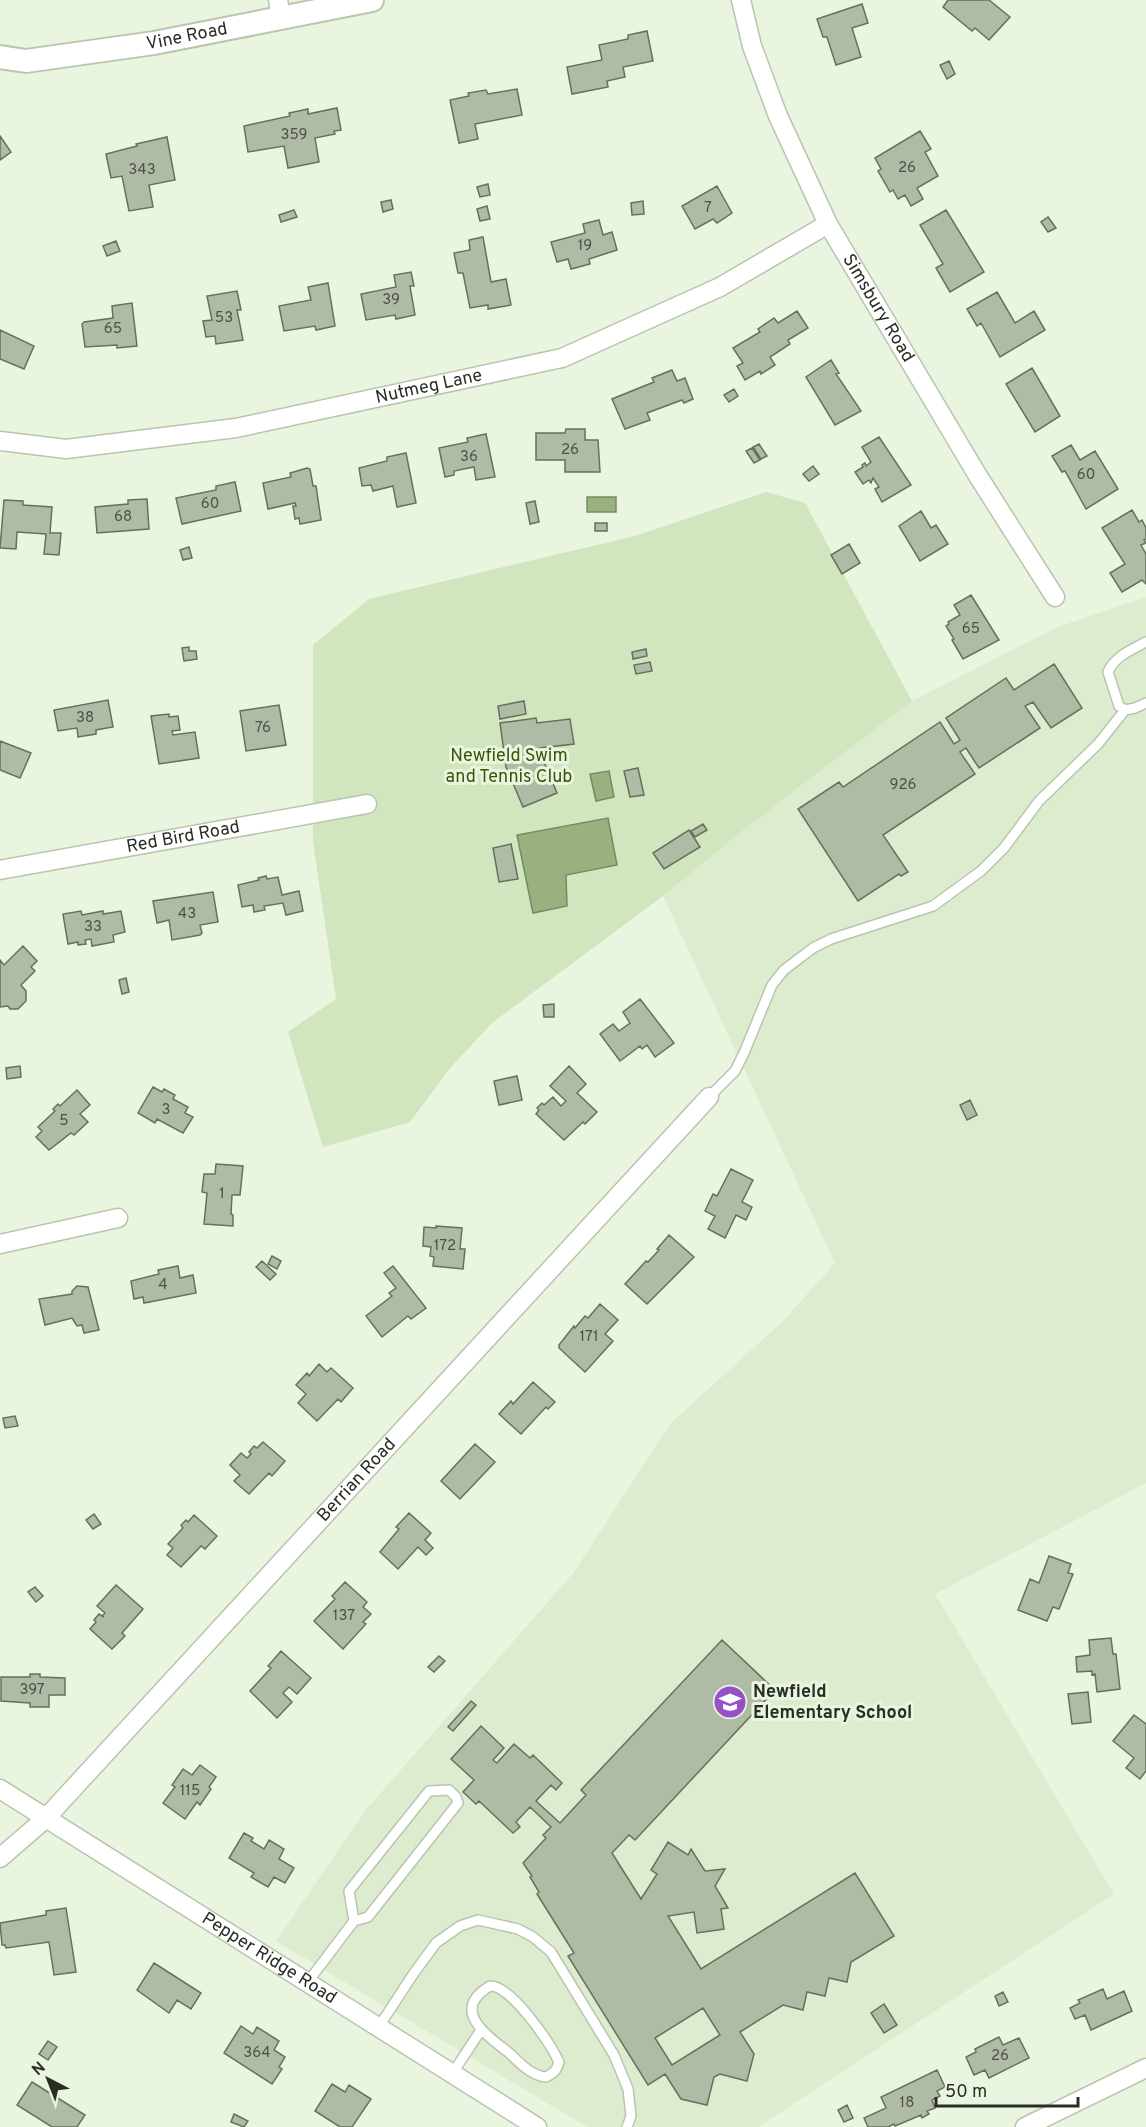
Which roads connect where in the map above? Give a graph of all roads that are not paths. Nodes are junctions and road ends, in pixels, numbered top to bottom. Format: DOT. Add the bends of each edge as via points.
graph roads {
  1 [pos="372,0"];
  2 [pos="741,0"];
  3 [pos="279,8"];
  4 [pos="0,57"];
  5 [pos="828,224"];
  6 [pos="0,441"];
  7 [pos="1055,597"];
  8 [pos="1146,642"];
  9 [pos="1146,703"];
  10 [pos="1125,710"];
  11 [pos="367,804"];
  12 [pos="0,870"];
  13 [pos="709,1097"];
  14 [pos="118,1218"];
  15 [pos="0,1244"];
  16 [pos="0,1790"];
  17 [pos="45,1819"];
  18 [pos="0,1858"];
  19 [pos="354,1921"];
  20 [pos="307,1983"];
  21 [pos="378,2028"];
  22 [pos="481,2030"];
  23 [pos="1146,2068"];
  24 [pos="452,2074"];
  25 [pos="537,2127"];
  26 [pos="627,2127"];
  27 [pos="1025,2127"];
  1 -- 3 [label="street, Vine Road"];
  2 -- 5 [label="street, Simsbury Road" via="752,46 778,116"];
  3 -- 4 [label="street, Vine Road" via="154,43 26,61"];
  5 -- 6 [label="street, Nutmeg Lane" via="720,287 562,358 236,428 66,449"];
  5 -- 7 [label="street, Simsbury Road"];
  8 -- 10 [label="lane" via="1118,657 1108,672 1119,706"];
  9 -- 10 [label="lane"];
  10 -- 13 [label="lane" via="981,871 933,906 831,939 784,970 772,985 735,1071"];
  11 -- 12 [label="street, Red Bird Road"];
  13 -- 17 [label="street, Berrian Road"];
  14 -- 15 [label="street"];
  16 -- 17 [label="street, Pepper Ridge Road"];
  17 -- 18 [label="street, Berrian Road"];
  17 -- 20 [label="street, Pepper Ridge Road"];
  19 -- 19 [label="lane" via="349,1891 429,1791 448,1790 458,1803 368,1917"];
  19 -- 20 [label="lane"];
  20 -- 21 [label="street, Pepper Ridge Road"];
  21 -- 24 [label="street, Pepper Ridge Road"];
  21 -- 26 [label="lane" via="436,1943 460,1926 478,1920 518,1929 551,1952 614,2055 628,2089 631,2116"];
  22 -- 22 [label="lane" via="533,2073 546,2077 557,2069 559,2062 553,2049 513,1998 496,1986 483,1990 473,2002 473,2018"];
  22 -- 24 [label="lane"];
  23 -- 27 [label="street"];
  24 -- 25 [label="street, Pepper Ridge Road"];
}
